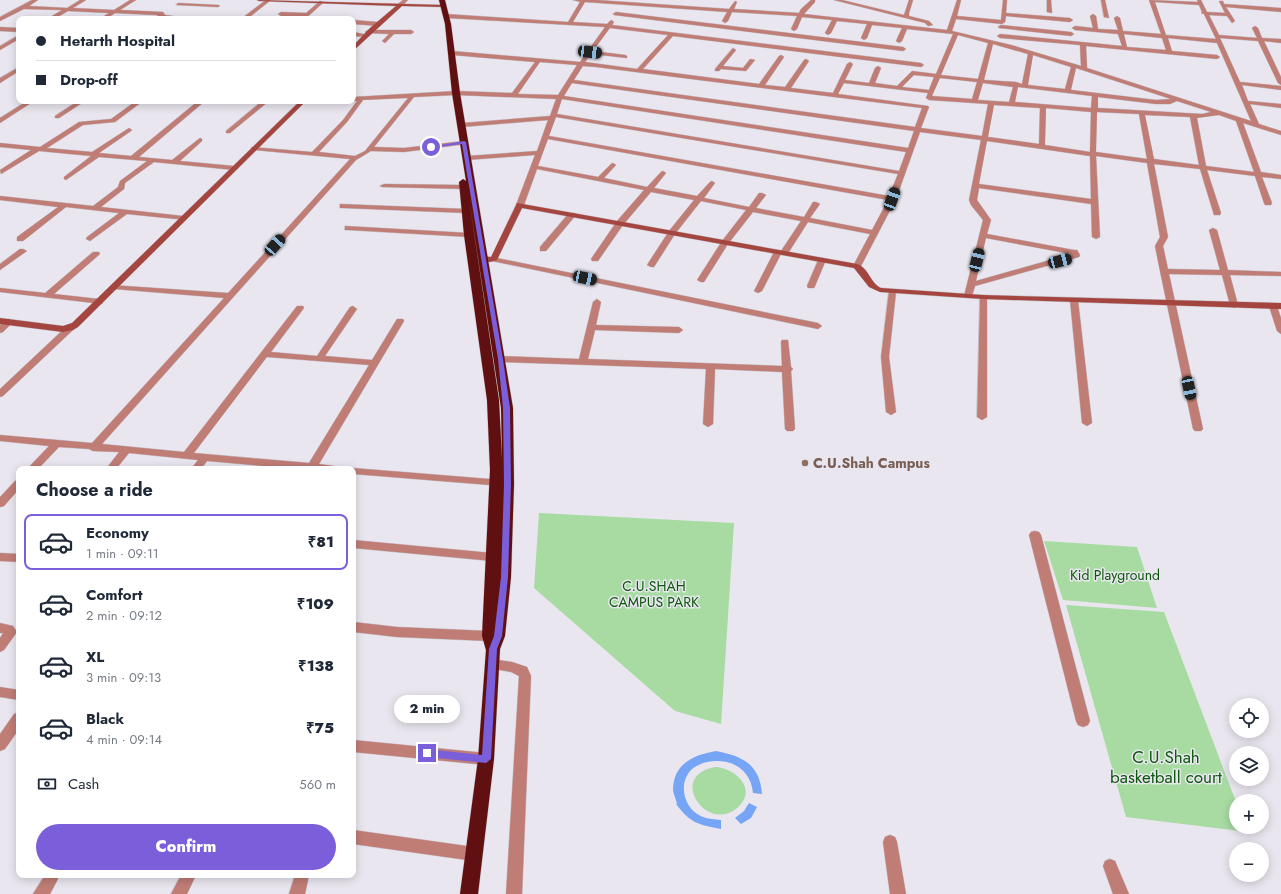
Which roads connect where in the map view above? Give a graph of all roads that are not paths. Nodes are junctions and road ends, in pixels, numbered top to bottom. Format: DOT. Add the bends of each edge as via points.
graph roads {
  1 [pos="36,0"];
  2 [pos="84,0"];
  3 [pos="134,0"];
  4 [pos="184,0"];
  5 [pos="259,0"];
  6 [pos="269,0"];
  7 [pos="307,0"];
  8 [pos="406,0"];
  9 [pos="575,0"];
  10 [pos="584,0"];
  11 [pos="836,0"];
  12 [pos="911,0"];
  13 [pos="959,0"];
  14 [pos="1005,0"];
  15 [pos="1049,0"];
  16 [pos="1103,0"];
  17 [pos="1152,0"];
  18 [pos="1162,0"];
  19 [pos="624,1"];
  20 [pos="813,1"];
  21 [pos="322,2"];
  22 [pos="659,2"];
  23 [pos="735,2"];
  24 [pos="1199,2"];
  25 [pos="1222,3"];
  26 [pos="393,5"];
  27 [pos="400,5"];
  28 [pos="218,6"];
  29 [pos="441,6"];
  30 [pos="23,7"];
  31 [pos="68,9"];
  32 [pos="730,10"];
  33 [pos="1281,10"];
  34 [pos="115,12"];
  35 [pos="166,12"];
  36 [pos="1050,12"];
  37 [pos="1204,13"];
  38 [pos="281,14"];
  39 [pos="616,14"];
  40 [pos="1004,14"];
  41 [pos="800,15"];
  42 [pos="1228,15"];
  43 [pos="55,16"];
  44 [pos="108,16"];
  45 [pos="181,16"];
  46 [pos="248,16"];
  47 [pos="296,16"];
  48 [pos="305,16"];
  49 [pos="1093,16"];
  50 [pos="907,17"];
  51 [pos="954,17"];
  52 [pos="1107,17"];
  53 [pos="1117,18"];
  54 [pos="0,19"];
  55 [pos="835,19"];
  56 [pos="1070,20"];
  57 [pos="725,21"];
  58 [pos="1232,21"];
  59 [pos="356,22"];
  60 [pos="870,22"];
  61 [pos="570,23"];
  62 [pos="378,24"];
  63 [pos="1002,25"];
  64 [pos="609,26"];
  65 [pos="906,26"];
  66 [pos="356,28"];
  67 [pos="1075,28"];
  68 [pos="1254,28"];
  69 [pos="0,29"];
  70 [pos="794,29"];
  71 [pos="929,29"];
  72 [pos="16,30"];
  73 [pos="1096,30"];
  74 [pos="369,32"];
  75 [pos="393,32"];
  76 [pos="411,32"];
  77 [pos="950,32"];
  78 [pos="1122,32"];
  79 [pos="828,33"];
  80 [pos="956,33"];
  81 [pos="356,34"];
  82 [pos="672,34"];
  83 [pos="1071,34"];
  84 [pos="1000,36"];
  85 [pos="1165,36"];
  86 [pos="864,38"];
  87 [pos="1218,38"];
  88 [pos="16,39"];
  89 [pos="1045,40"];
  90 [pos="1261,40"];
  91 [pos="385,41"];
  92 [pos="899,41"];
  93 [pos="991,42"];
  94 [pos="1281,42"];
  95 [pos="999,44"];
  96 [pos="1083,44"];
  97 [pos="356,46"];
  98 [pos="0,48"];
  99 [pos="1125,48"];
  100 [pos="903,49"];
  101 [pos="733,50"];
  102 [pos="590,52"];
  103 [pos="452,53"];
  104 [pos="1031,53"];
  105 [pos="1170,53"];
  106 [pos="1043,56"];
  107 [pos="625,57"];
  108 [pos="781,57"];
  109 [pos="1217,57"];
  110 [pos="538,60"];
  111 [pos="752,60"];
  112 [pos="806,60"];
  113 [pos="581,64"];
  114 [pos="850,64"];
  115 [pos="921,65"];
  116 [pos="1074,66"];
  117 [pos="720,67"];
  118 [pos="878,68"];
  119 [pos="1084,69"];
  120 [pos="16,71"];
  121 [pos="638,71"];
  122 [pos="1279,73"];
  123 [pos="0,75"];
  124 [pos="9,75"];
  125 [pos="939,75"];
  126 [pos="16,76"];
  127 [pos="570,80"];
  128 [pos="709,80"];
  129 [pos="981,80"];
  130 [pos="0,81"];
  131 [pos="842,81"];
  132 [pos="1281,82"];
  133 [pos="1237,83"];
  134 [pos="1016,84"];
  135 [pos="871,85"];
  136 [pos="1025,85"];
  137 [pos="761,86"];
  138 [pos="898,88"];
  139 [pos="1281,88"];
  140 [pos="787,89"];
  141 [pos="1068,91"];
  142 [pos="453,93"];
  143 [pos="1095,94"];
  144 [pos="514,95"];
  145 [pos="835,95"];
  146 [pos="930,95"];
  147 [pos="412,96"];
  148 [pos="560,97"];
  149 [pos="362,98"];
  150 [pos="1054,98"];
  151 [pos="356,99"];
  152 [pos="1178,99"];
  153 [pos="975,102"];
  154 [pos="1245,102"];
  155 [pos="991,103"];
  156 [pos="26,104"];
  157 [pos="77,104"];
  158 [pos="136,104"];
  159 [pos="198,104"];
  160 [pos="262,104"];
  161 [pos="300,104"];
  162 [pos="1012,104"];
  163 [pos="926,106"];
  164 [pos="1043,106"];
  165 [pos="1281,106"];
  166 [pos="1094,110"];
  167 [pos="1142,113"];
  168 [pos="1221,113"];
  169 [pos="1192,115"];
  170 [pos="554,116"];
  171 [pos="57,117"];
  172 [pos="1238,119"];
  173 [pos="0,121"];
  174 [pos="462,125"];
  175 [pos="1256,125"];
  176 [pos="129,130"];
  177 [pos="917,130"];
  178 [pos="228,132"];
  179 [pos="1281,133"];
  180 [pos="546,137"];
  181 [pos="985,139"];
  182 [pos="200,140"];
  183 [pos="461,143"];
  184 [pos="0,145"];
  185 [pos="1042,147"];
  186 [pos="254,148"];
  187 [pos="38,149"];
  188 [pos="370,149"];
  189 [pos="909,150"];
  190 [pos="540,153"];
  191 [pos="95,154"];
  192 [pos="314,154"];
  193 [pos="1094,154"];
  194 [pos="133,158"];
  195 [pos="356,158"];
  196 [pos="467,158"];
  197 [pos="152,160"];
  198 [pos="1150,161"];
  199 [pos="174,162"];
  200 [pos="613,165"];
  201 [pos="534,167"];
  202 [pos="234,168"];
  203 [pos="1204,168"];
  204 [pos="2,172"];
  205 [pos="663,173"];
  206 [pos="901,173"];
  207 [pos="1258,174"];
  208 [pos="1281,177"];
  209 [pos="66,178"];
  210 [pos="599,180"];
  211 [pos="712,183"];
  212 [pos="384,186"];
  213 [pos="976,186"];
  214 [pos="464,187"];
  215 [pos="648,189"];
  216 [pos="762,195"];
  217 [pos="0,198"];
  218 [pos="10,199"];
  219 [pos="699,199"];
  220 [pos="892,199"];
  221 [pos="1095,202"];
  222 [pos="1268,203"];
  223 [pos="816,204"];
  224 [pos="65,205"];
  225 [pos="520,205"];
  226 [pos="0,206"];
  227 [pos="343,206"];
  228 [pos="95,208"];
  229 [pos="751,209"];
  230 [pos="466,211"];
  231 [pos="125,212"];
  232 [pos="572,214"];
  233 [pos="1217,214"];
  234 [pos="183,218"];
  235 [pos="806,219"];
  236 [pos="620,223"];
  237 [pos="348,228"];
  238 [pos="1213,230"];
  239 [pos="672,233"];
  240 [pos="874,233"];
  241 [pos="469,235"];
  242 [pos="983,235"];
  243 [pos="1096,237"];
  244 [pos="20,239"];
  245 [pos="90,239"];
  246 [pos="725,243"];
  247 [pos="544,249"];
  248 [pos="23,251"];
  249 [pos="781,252"];
  250 [pos="96,254"];
  251 [pos="488,259"];
  252 [pos="595,259"];
  253 [pos="822,260"];
  254 [pos="651,264"];
  255 [pos="857,266"];
  256 [pos="0,268"];
  257 [pos="1164,271"];
  258 [pos="1225,273"];
  259 [pos="1281,274"];
  260 [pos="701,280"];
  261 [pos="970,285"];
  262 [pos="811,286"];
  263 [pos="114,287"];
  264 [pos="0,290"];
  265 [pos="758,291"];
  266 [pos="892,292"];
  267 [pos="47,296"];
  268 [pos="230,296"];
  269 [pos="968,296"];
  270 [pos="983,297"];
  271 [pos="1074,300"];
  272 [pos="99,302"];
  273 [pos="597,302"];
  274 [pos="1172,304"];
  275 [pos="1234,305"];
  276 [pos="1277,306"];
  277 [pos="300,308"];
  278 [pos="353,309"];
  279 [pos="0,321"];
  280 [pos="400,321"];
  281 [pos="9,322"];
  282 [pos="818,326"];
  283 [pos="591,327"];
  284 [pos="70,328"];
  285 [pos="0,330"];
  286 [pos="679,330"];
  287 [pos="1281,331"];
  288 [pos="785,342"];
  289 [pos="264,354"];
  290 [pos="319,359"];
  291 [pos="500,359"];
  292 [pos="583,362"];
  293 [pos="374,363"];
  294 [pos="712,366"];
  295 [pos="788,369"];
  296 [pos="0,394"];
  297 [pos="891,412"];
  298 [pos="982,417"];
  299 [pos="1087,423"];
  300 [pos="708,424"];
  301 [pos="790,429"];
  302 [pos="1198,429"];
  303 [pos="0,438"];
  304 [pos="56,444"];
  305 [pos="93,448"];
  306 [pos="125,451"];
  307 [pos="186,456"];
  308 [pos="204,458"];
  309 [pos="35,466"];
  310 [pos="113,466"];
  311 [pos="198,466"];
  312 [pos="286,466"];
  313 [pos="313,466"];
  314 [pos="356,471"];
  315 [pos="495,483"];
  316 [pos="508,484"];
  317 [pos="16,486"];
  318 [pos="0,503"];
  319 [pos="1036,535"];
  320 [pos="356,544"];
  321 [pos="0,557"];
  322 [pos="492,557"];
  323 [pos="16,558"];
  324 [pos="356,627"];
  325 [pos="0,628"];
  326 [pos="0,647"];
  327 [pos="491,650"];
  328 [pos="0,692"];
  329 [pos="16,695"];
  330 [pos="1083,721"];
  331 [pos="16,722"];
  332 [pos="0,745"];
  333 [pos="356,746"];
  334 [pos="486,759"];
  335 [pos="356,837"];
  336 [pos="890,842"];
  337 [pos="474,854"];
  338 [pos="1110,866"];
  339 [pos="51,878"];
  340 [pos="187,878"];
  341 [pos="301,878"];
  342 [pos="41,894"];
  343 [pos="179,894"];
  344 [pos="297,894"];
  345 [pos="469,894"];
  346 [pos="514,894"];
  347 [pos="898,894"];
  348 [pos="1122,894"];
  1 -- 30 [label="street"];
  2 -- 31 [label="street"];
  3 -- 34 [label="street"];
  4 -- 35 [label="street"];
  5 -- 6 [label="street"];
  6 -- 7 [label="street"];
  6 -- 46 [label="street"];
  7 -- 21 [label="street"];
  7 -- 26 [label="street"];
  8 -- 27 [label="street"];
  9 -- 10 [label="street"];
  10 -- 19 [label="street"];
  10 -- 61 [label="street"];
  11 -- 50 [label="street"];
  12 -- 50 [label="street"];
  13 -- 51 [label="street"];
  14 -- 40 [label="street"];
  15 -- 36 [label="street"];
  16 -- 52 [label="street"];
  17 -- 18 [label="street"];
  17 -- 85 [label="street"];
  18 -- 24 [label="street"];
  19 -- 22 [label="street"];
  19 -- 39 [label="street"];
  20 -- 41 [label="street"];
  21 -- 26 [label="street"];
  21 -- 48 [label="street"];
  22 -- 32 [label="street"];
  23 -- 32 [label="street"];
  24 -- 37 [label="street"];
  25 -- 33 [label="street"];
  25 -- 42 [label="street"];
  26 -- 27 [label="street"];
  27 -- 29 [label="street"];
  27 -- 62 [label="street"];
  28 -- 35 [label="street"];
  29 -- 61 [label="street"];
  29 -- 103 [label="highway"];
  29 -- 142 [label="highway"];
  30 -- 31 [label="street"];
  30 -- 54 [label="street"];
  31 -- 34 [label="street"];
  31 -- 43 [label="street"];
  32 -- 41 [label="street"];
  32 -- 57 [label="street"];
  34 -- 35 [label="street"];
  34 -- 44 [label="street"];
  35 -- 45 [label="street"];
  37 -- 42 [label="street"];
  37 -- 87 [label="street"];
  38 -- 47 [label="street"];
  39 -- 64 [label="street"];
  39 -- 100 [label="street"];
  40 -- 56 [label="street"];
  40 -- 63 [label="street"];
  41 -- 55 [label="street"];
  41 -- 70 [label="street"];
  42 -- 58 [label="street"];
  49 -- 73 [label="street"];
  50 -- 71 [label="street" via="929,23"];
  51 -- 63 [label="street"];
  51 -- 77 [label="street"];
  53 -- 78 [label="street"];
  55 -- 60 [label="street"];
  55 -- 79 [label="street"];
  59 -- 62 [label="street"];
  60 -- 65 [label="street"];
  60 -- 86 [label="street"];
  61 -- 64 [label="street"];
  62 -- 74 [label="street"];
  63 -- 83 [label="street"];
  63 -- 84 [label="street"];
  64 -- 82 [label="street"];
  64 -- 102 [label="street"];
  65 -- 71 [label="street"];
  65 -- 92 [label="street"];
  66 -- 74 [label="street"];
  67 -- 73 [label="street"];
  68 -- 90 [label="street"];
  69 -- 72 [label="street"];
  71 -- 77 [label="street"];
  73 -- 78 [label="street"];
  74 -- 75 [label="street"];
  74 -- 81 [label="street"];
  74 -- 97 [label="street"];
  75 -- 76 [label="street"];
  75 -- 91 [label="street"];
  77 -- 80 [label="street"];
  78 -- 85 [label="street"];
  78 -- 99 [label="street"];
  80 -- 93 [label="street"];
  80 -- 125 [label="street"];
  82 -- 115 [label="street"];
  82 -- 121 [label="street"];
  84 -- 89 [label="street"];
  84 -- 95 [label="street"];
  85 -- 87 [label="street"];
  85 -- 105 [label="street"];
  87 -- 90 [label="street"];
  87 -- 133 [label="street"];
  88 -- 98 [label="street"];
  89 -- 96 [label="street"];
  89 -- 106 [label="street"];
  90 -- 94 [label="street"];
  90 -- 122 [label="street"];
  93 -- 95 [label="street"];
  93 -- 129 [label="street"];
  95 -- 104 [label="street"];
  96 -- 99 [label="street"];
  96 -- 119 [label="street"];
  99 -- 105 [label="street"];
  101 -- 117 [label="street"];
  102 -- 107 [label="street"];
  102 -- 113 [label="street"];
  103 -- 110 [label="street"];
  103 -- 142 [label="highway"];
  104 -- 106 [label="street"];
  104 -- 136 [label="street"];
  105 -- 109 [label="street"];
  106 -- 116 [label="street"];
  108 -- 137 [label="street"];
  110 -- 113 [label="street"];
  110 -- 144 [label="street"];
  111 -- 117 [label="street" via="744,70"];
  112 -- 140 [label="street"];
  113 -- 121 [label="street"];
  113 -- 127 [label="street"];
  114 -- 131 [label="street"];
  116 -- 119 [label="street"];
  116 -- 141 [label="street"];
  117 -- 128 [label="street"];
  118 -- 135 [label="street"];
  119 -- 152 [label="street"];
  120 -- 124 [label="street"];
  121 -- 128 [label="street"];
  122 -- 132 [label="street"];
  123 -- 124 [label="street"];
  124 -- 126 [label="street"];
  124 -- 130 [label="street"];
  125 -- 129 [label="street"];
  125 -- 138 [label="street" via="912,73"];
  125 -- 146 [label="street"];
  127 -- 148 [label="street"];
  127 -- 177 [label="street"];
  128 -- 137 [label="street"];
  129 -- 134 [label="street"];
  129 -- 153 [label="street"];
  131 -- 135 [label="street"];
  131 -- 145 [label="street"];
  133 -- 139 [label="street"];
  133 -- 154 [label="street"];
  134 -- 136 [label="street"];
  134 -- 162 [label="street"];
  135 -- 138 [label="street"];
  136 -- 150 [label="street"];
  137 -- 140 [label="street"];
  138 -- 146 [label="street"];
  140 -- 145 [label="street"];
  141 -- 143 [label="street"];
  141 -- 150 [label="street"];
  142 -- 144 [label="street"];
  142 -- 147 [label="street"];
  142 -- 174 [label="highway"];
  142 -- 183 [label="highway"];
  143 -- 152 [label="street" via="1156,102"];
  143 -- 166 [label="street"];
  144 -- 148 [label="street"];
  145 -- 163 [label="street"];
  146 -- 153 [label="street"];
  146 -- 163 [label="street"];
  147 -- 149 [label="street"];
  147 -- 188 [label="street"];
  148 -- 170 [label="street"];
  148 -- 189 [label="street"];
  149 -- 151 [label="street"];
  149 -- 192 [label="street" via="345,121"];
  150 -- 164 [label="street"];
  150 -- 166 [label="street"];
  152 -- 168 [label="street"];
  153 -- 155 [label="street"];
  154 -- 165 [label="street"];
  154 -- 175 [label="street"];
  155 -- 162 [label="street"];
  155 -- 181 [label="street"];
  156 -- 173 [label="street"];
  157 -- 171 [label="street"];
  158 -- 187 [label="street" via="113,121 81,123"];
  159 -- 194 [label="street"];
  160 -- 178 [label="street"];
  161 -- 186 [label="street"];
  162 -- 164 [label="street"];
  163 -- 177 [label="street"];
  164 -- 185 [label="street"];
  166 -- 167 [label="street"];
  166 -- 193 [label="street"];
  167 -- 169 [label="street"];
  167 -- 198 [label="street"];
  168 -- 169 [label="street"];
  168 -- 172 [label="street"];
  169 -- 203 [label="street"];
  170 -- 174 [label="street"];
  170 -- 180 [label="street"];
  170 -- 206 [label="street"];
  172 -- 175 [label="street"];
  172 -- 207 [label="street"];
  174 -- 183 [label="highway"];
  175 -- 179 [label="street"];
  176 -- 191 [label="street"];
  177 -- 181 [label="street"];
  177 -- 189 [label="street"];
  180 -- 190 [label="street"];
  180 -- 220 [label="street"];
  181 -- 185 [label="street"];
  181 -- 213 [label="street"];
  182 -- 199 [label="street"];
  183 -- 188 [label="street" via="396,151"];
  183 -- 196 [label="highway"];
  183 -- 214 [label="highway"];
  184 -- 187 [label="street"];
  185 -- 193 [label="street"];
  186 -- 192 [label="street"];
  186 -- 202 [label="street"];
  187 -- 191 [label="street"];
  187 -- 204 [label="street"];
  188 -- 195 [label="street"];
  189 -- 206 [label="street"];
  190 -- 196 [label="street"];
  190 -- 201 [label="street"];
  191 -- 194 [label="street"];
  191 -- 209 [label="street"];
  192 -- 195 [label="street"];
  193 -- 198 [label="street"];
  193 -- 221 [label="street"];
  194 -- 197 [label="street"];
  195 -- 268 [label="street"];
  196 -- 251 [label="highway"];
  197 -- 199 [label="street"];
  197 -- 228 [label="street" via="122,182 122,188"];
  198 -- 203 [label="street"];
  198 -- 257 [label="street" via="1164,237 1159,246"];
  199 -- 202 [label="street"];
  200 -- 210 [label="street"];
  201 -- 210 [label="street"];
  201 -- 225 [label="street"];
  202 -- 234 [label="street"];
  203 -- 207 [label="street"];
  203 -- 233 [label="street"];
  205 -- 215 [label="street"];
  206 -- 220 [label="street"];
  207 -- 208 [label="street"];
  207 -- 222 [label="street"];
  210 -- 215 [label="street"];
  211 -- 219 [label="street"];
  212 -- 214 [label="street"];
  213 -- 221 [label="street"];
  213 -- 242 [label="street" via="973,202 987,220"];
  214 -- 230 [label="highway"];
  215 -- 219 [label="street"];
  215 -- 236 [label="street"];
  216 -- 229 [label="street"];
  217 -- 218 [label="street"];
  218 -- 224 [label="street"];
  218 -- 226 [label="street"];
  219 -- 229 [label="street"];
  219 -- 239 [label="street"];
  220 -- 240 [label="street"];
  221 -- 243 [label="street"];
  223 -- 235 [label="street"];
  224 -- 228 [label="street"];
  224 -- 244 [label="street"];
  225 -- 232 [label="street"];
  225 -- 251 [label="street"];
  227 -- 230 [label="street"];
  228 -- 231 [label="street"];
  229 -- 235 [label="street"];
  229 -- 246 [label="street"];
  230 -- 241 [label="highway"];
  231 -- 234 [label="street"];
  231 -- 245 [label="street"];
  232 -- 236 [label="street"];
  232 -- 247 [label="street"];
  234 -- 263 [label="street"];
  235 -- 240 [label="street"];
  235 -- 249 [label="street"];
  236 -- 239 [label="street"];
  236 -- 252 [label="street"];
  237 -- 241 [label="street"];
  238 -- 258 [label="street"];
  239 -- 246 [label="street"];
  239 -- 254 [label="street"];
  240 -- 255 [label="street"];
  241 -- 315 [label="highway" via="493,400"];
  242 -- 261 [label="street"];
  242 -- 261 [label="street" via="1074,252 1076,256"];
  246 -- 249 [label="street"];
  246 -- 260 [label="street"];
  248 -- 256 [label="street"];
  249 -- 253 [label="street"];
  249 -- 265 [label="street"];
  250 -- 267 [label="street"];
  251 -- 282 [label="street"];
  251 -- 291 [label="highway"];
  253 -- 255 [label="street"];
  253 -- 262 [label="street"];
  255 -- 266 [label="street" via="873,288"];
  257 -- 258 [label="street"];
  257 -- 274 [label="street"];
  258 -- 259 [label="street"];
  258 -- 275 [label="street"];
  261 -- 269 [label="street"];
  263 -- 268 [label="street"];
  263 -- 272 [label="street"];
  264 -- 267 [label="street"];
  266 -- 269 [label="street"];
  266 -- 297 [label="street" via="885,357"];
  267 -- 272 [label="street"];
  268 -- 305 [label="street"];
  269 -- 270 [label="street"];
  270 -- 271 [label="street"];
  270 -- 298 [label="street"];
  271 -- 274 [label="street"];
  271 -- 299 [label="street"];
  272 -- 284 [label="street"];
  273 -- 283 [label="street"];
  274 -- 275 [label="street"];
  274 -- 302 [label="street"];
  275 -- 276 [label="street"];
  276 -- 287 [label="street"];
  277 -- 289 [label="street"];
  278 -- 290 [label="street"];
  279 -- 281 [label="street"];
  280 -- 293 [label="street"];
  281 -- 284 [label="street"];
  281 -- 285 [label="street"];
  283 -- 286 [label="street"];
  283 -- 292 [label="street"];
  284 -- 296 [label="street"];
  288 -- 295 [label="street"];
  289 -- 290 [label="street"];
  289 -- 307 [label="street"];
  290 -- 293 [label="street"];
  291 -- 292 [label="street"];
  291 -- 316 [label="highway" via="507,408"];
  292 -- 294 [label="street"];
  293 -- 313 [label="street"];
  294 -- 295 [label="street"];
  294 -- 300 [label="street"];
  295 -- 301 [label="street"];
  303 -- 304 [label="street"];
  304 -- 305 [label="street"];
  304 -- 309 [label="street"];
  305 -- 306 [label="street"];
  306 -- 307 [label="street"];
  306 -- 310 [label="street"];
  307 -- 308 [label="street"];
  308 -- 311 [label="street"];
  308 -- 312 [label="street"];
  314 -- 315 [label="street"];
  315 -- 316 [label="street"];
  315 -- 322 [label="highway"];
  316 -- 327 [label="highway" via="501,619 498,636"];
  317 -- 318 [label="street"];
  319 -- 330 [label="street"];
  320 -- 322 [label="street"];
  321 -- 323 [label="street"];
  322 -- 327 [label="highway"];
  324 -- 327 [label="street" via="397,632"];
  325 -- 326 [label="street" via="9,629 11,632"];
  327 -- 334 [label="highway"];
  327 -- 346 [label="street" via="523,671 525,676"];
  328 -- 329 [label="street"];
  331 -- 332 [label="street"];
  333 -- 334 [label="street"];
  334 -- 337 [label="highway"];
  335 -- 337 [label="street"];
  336 -- 347 [label="street"];
  337 -- 345 [label="highway"];
  338 -- 348 [label="street"];
  339 -- 342 [label="street"];
  340 -- 343 [label="street"];
  341 -- 344 [label="street"];
}
